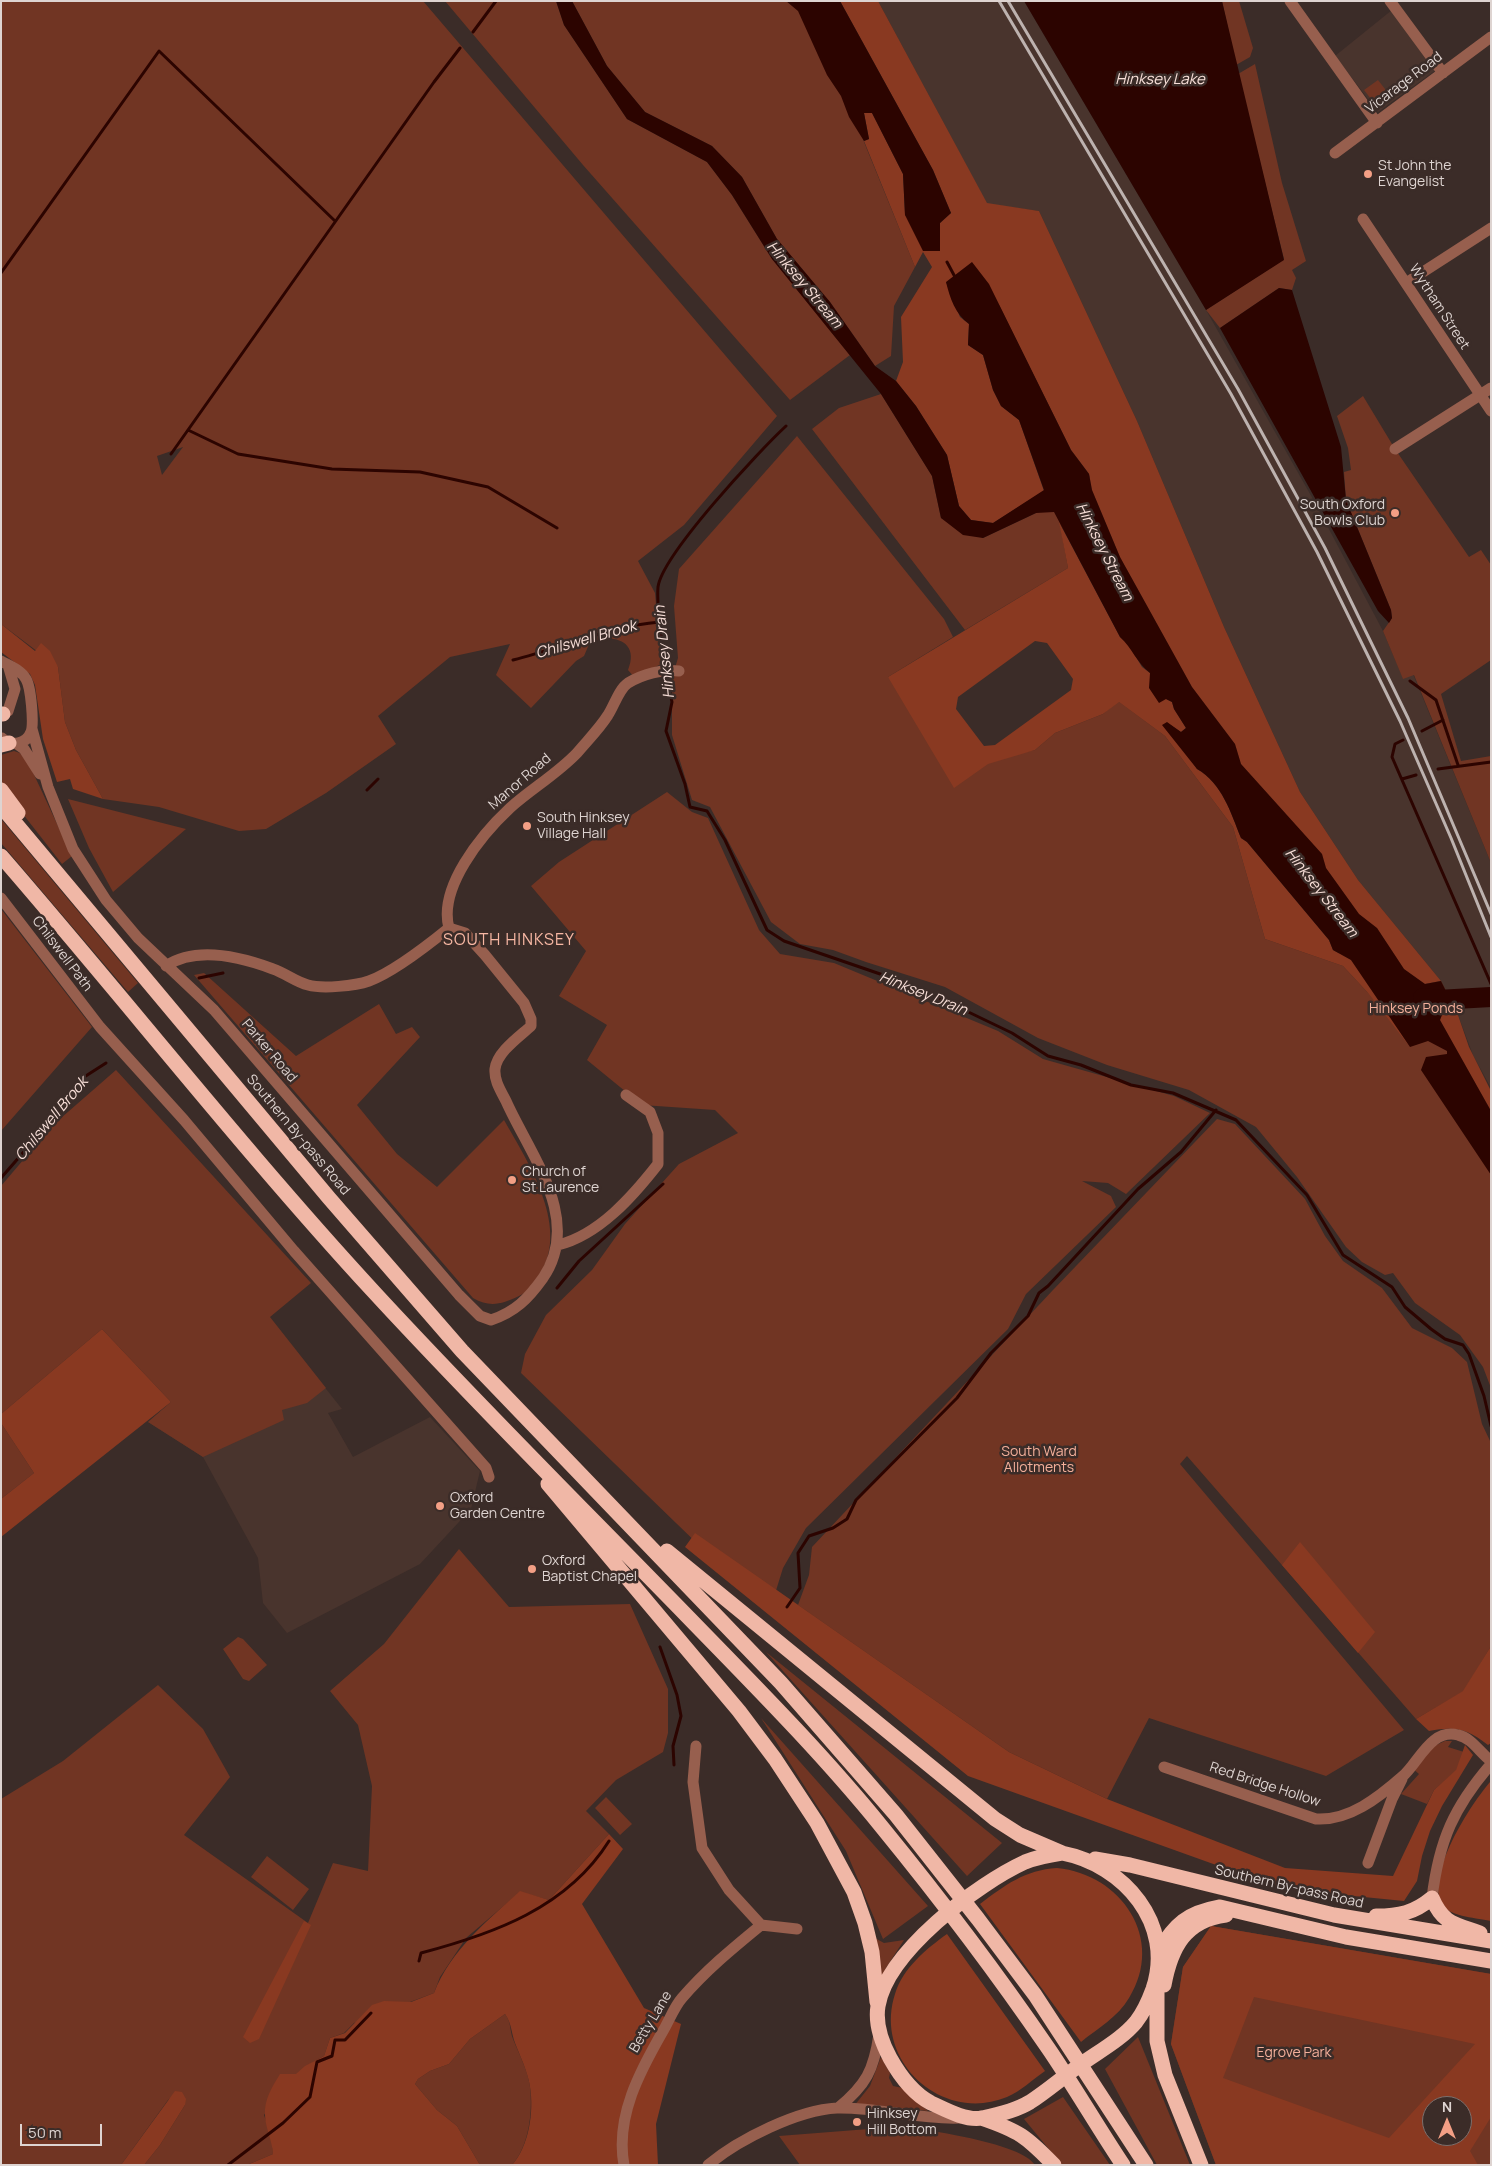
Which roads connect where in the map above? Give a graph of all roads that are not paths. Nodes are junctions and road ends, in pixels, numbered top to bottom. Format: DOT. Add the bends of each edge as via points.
graph roads {
  1 [pos="1290,1"];
  2 [pos="1390,1"];
  3 [pos="1491,37"];
  4 [pos="1443,73"];
  5 [pos="1377,123"];
  6 [pos="1335,153"];
  7 [pos="1363,219"];
  8 [pos="1491,228"];
  9 [pos="1406,283"];
  10 [pos="1491,388"];
  11 [pos="1480,395"];
  12 [pos="1491,411"];
  13 [pos="1395,450"];
  14 [pos="5,663"];
  15 [pos="670,671"];
  16 [pos="4,714"];
  17 [pos="31,725"];
  18 [pos="7,742"];
  19 [pos="48,786"];
  20 [pos="1,790"];
  21 [pos="1,806"];
  22 [pos="40,852"];
  23 [pos="1,856"];
  24 [pos="1,898"];
  25 [pos="449,928"];
  26 [pos="166,966"];
  27 [pos="626,1095"];
  28 [pos="558,1245"];
  29 [pos="524,1450"];
  30 [pos="581,1476"];
  31 [pos="489,1477"];
  32 [pos="696,1746"];
  33 [pos="1491,1762"];
  34 [pos="1164,1767"];
  35 [pos="1404,1775"];
  36 [pos="1062,1853"];
  37 [pos="1081,1857"];
  38 [pos="1368,1863"];
  39 [pos="1432,1898"];
  40 [pos="1334,1915"];
  41 [pos="1253,1916"];
  42 [pos="761,1926"];
  43 [pos="797,1929"];
  44 [pos="1491,1937"];
  45 [pos="1491,1941"];
  46 [pos="1158,1952"];
  47 [pos="1491,1961"];
  48 [pos="1158,1974"];
  49 [pos="878,2006"];
  50 [pos="1156,2010"];
  51 [pos="879,2032"];
  52 [pos="838,2108"];
  53 [pos="975,2118"];
  54 [pos="624,2165"];
  55 [pos="708,2165"];
  56 [pos="1054,2165"];
  57 [pos="1123,2165"];
  58 [pos="1146,2165"];
  59 [pos="1201,2165"];
  1 -- 5 [label="street"];
  2 -- 4 [label="street"];
  3 -- 4 [label="street, Vicarage Road"];
  4 -- 5 [label="street, Vicarage Road"];
  5 -- 6 [label="street, Vicarage Road"];
  7 -- 9 [label="street, Wytham Street"];
  8 -- 9 [label="street"];
  9 -- 11 [label="street, Wytham Street"];
  10 -- 11 [label="street"];
  11 -- 12 [label="street, Wytham Street"];
  11 -- 13 [label="street"];
  14 -- 16 [label="street" via="15,689"];
  14 -- 17 [label="street, Parker Road" via="27,680"];
  15 -- 25 [label="street, Manor Road" via="643,675 626,684 608,716 575,754 510,808 486,834 450,891 446,913"];
  16 -- 17 [label="street" via="24,712"];
  17 -- 18 [label="street" via="27,738"];
  17 -- 19 [label="street, Parker Road"];
  18 -- 19 [label="street, Parker Road" via="30,756"];
  19 -- 26 [label="street, Parker Road" via="73,849 90,878 132,931"];
  20 -- 22 [label="highway"];
  21 -- 22 [label="highway, Southern By-pass Road"];
  22 -- 30 [label="highway, Southern By-pass Road" via="384,1262 462,1351"];
  23 -- 29 [label="highway" via="302,1212"];
  24 -- 31 [label="street, Chilswell Path" via="100,1027 486,1468"];
  25 -- 26 [label="street" via="421,951 369,981 338,986 309,986 274,969 216,954 174,960"];
  25 -- 28 [label="street" via="465,933 472,940 524,1003 531,1019 531,1026 507,1048 495,1066 494,1077 534,1152 548,1188 557,1217"];
  26 -- 28 [label="street, Parker Road" via="214,1010 480,1316 491,1320 514,1311 550,1268"];
  27 -- 28 [label="street" via="650,1112 658,1132 658,1164 628,1199 592,1231 572,1242"];
  29 -- 49 [label="highway" via="564,1504 740,1711 817,1823 854,1892 865,1923"];
  29 -- 57 [label="highway" via="762,1693 881,1825 1027,2018"];
  30 -- 36 [label="highway" via="709,1587 995,1819 1020,1835"];
  30 -- 58 [label="highway" via="693,1589 896,1815 1035,1995"];
  32 -- 42 [label="street" via="693,1782 702,1848 729,1890"];
  33 -- 35 [label="street, Red Bridge Hollow" via="1469,1739 1457,1734 1444,1736 1427,1746"];
  33 -- 39 [label="street" via="1467,1792 1446,1832 1435,1871"];
  34 -- 35 [label="street, Red Bridge Hollow" via="1316,1820 1331,1820 1352,1813"];
  35 -- 38 [label="street, Red Bridge Hollow"];
  36 -- 37 [label="highway, Southern By-pass Road"];
  36 -- 49 [label="highway" via="1027,1861 994,1878 928,1931 898,1962"];
  37 -- 40 [label="highway, Southern By-pass Road"];
  37 -- 46 [label="highway" via="1124,1882 1141,1902 1150,1918"];
  39 -- 40 [label="highway" via="1419,1908 1396,1916"];
  39 -- 44 [label="highway" via="1446,1921"];
  40 -- 45 [label="highway, Southern By-pass Road"];
  41 -- 46 [label="highway" via="1226,1908 1203,1910 1182,1920 1169,1933"];
  41 -- 47 [label="highway" via="1346,1938"];
  41 -- 50 [label="highway" via="1212,1918 1184,1935 1170,1957"];
  42 -- 43 [label="street"];
  42 -- 54 [label="street, Betty Lane" via="714,1963 680,2000 640,2071 627,2107 622,2153"];
  46 -- 48 [label="highway"];
  48 -- 50 [label="highway"];
  48 -- 53 [label="highway" via="1150,1998 1136,2022 1109,2045 1028,2102"];
  49 -- 51 [label="highway"];
  50 -- 59 [label="highway" via="1157,2041 1165,2075"];
  51 -- 52 [label="street" via="872,2070 863,2085"];
  51 -- 53 [label="highway" via="896,2070 906,2083 924,2099 945,2110"];
  52 -- 53 [label="street" via="934,2119"];
  52 -- 55 [label="street" via="815,2111 772,2126"];
  53 -- 56 [label="highway" via="1018,2131"];
}
